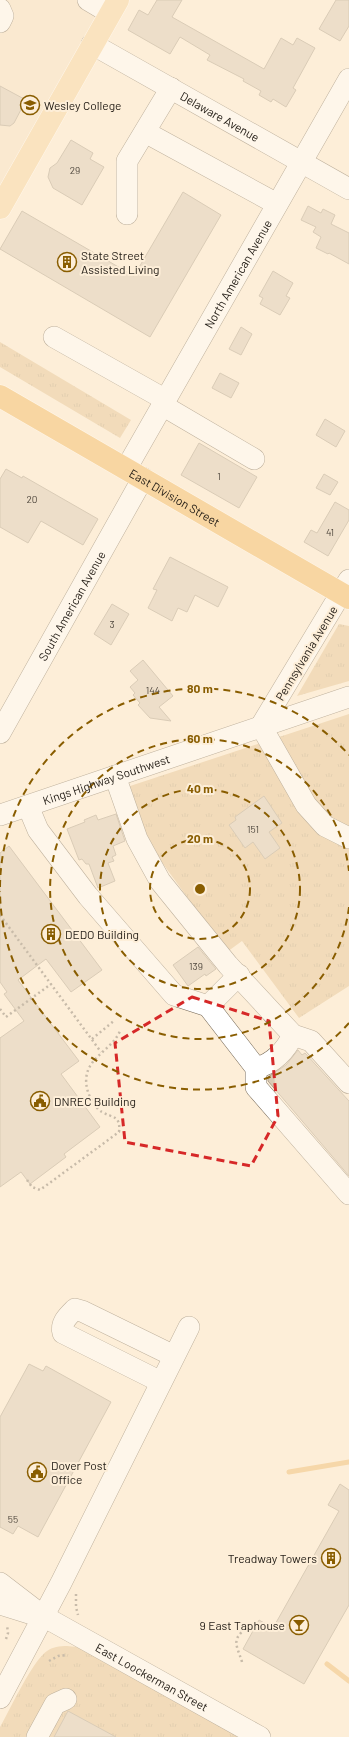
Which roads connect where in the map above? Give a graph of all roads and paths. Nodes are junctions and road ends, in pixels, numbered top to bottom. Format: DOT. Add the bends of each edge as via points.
graph roads {
  1 [pos="88,0"];
  2 [pos="114,6"];
  3 [pos="0,9"];
  4 [pos="0,22"];
  5 [pos="92,44"];
  6 [pos="349,79"];
  7 [pos="171,88"];
  8 [pos="145,132"];
  9 [pos="302,161"];
  10 [pos="349,189"];
  11 [pos="277,204"];
  12 [pos="0,208"];
  13 [pos="127,214"];
  14 [pos="54,337"];
  15 [pos="0,396"];
  16 [pos="164,403"];
  17 [pos="254,459"];
  18 [pos="134,474"];
  19 [pos="346,590"];
  20 [pos="349,697"];
  21 [pos="261,726"];
  22 [pos="0,733"];
  23 [pos="115,776"];
  24 [pos="28,806"];
  25 [pos="0,815"];
  26 [pos="349,838"];
  27 [pos="0,915"];
  28 [pos="239,976"];
  29 [pos="51,984"];
  30 [pos="208,1006"];
  31 [pos="0,1009"];
  32 [pos="115,1020"];
  33 [pos="120,1031"];
  34 [pos="293,1035"];
  35 [pos="92,1040"];
  36 [pos="101,1052"];
  37 [pos="256,1068"];
  38 [pos="349,1083"];
  39 [pos="27,1180"];
  40 [pos="349,1194"];
  41 [pos="189,1327"];
  42 [pos="174,1356"];
  43 [pos="161,1382"];
  44 [pos="0,1583"];
  45 [pos="76,1594"];
  46 [pos="1,1612"];
  47 [pos="43,1616"];
  48 [pos="82,1618"];
  49 [pos="248,1627"];
  50 [pos="6,1639"];
  51 [pos="66,1655"];
  52 [pos="49,1661"];
  53 [pos="242,1662"];
  54 [pos="0,1698"];
  55 [pos="66,1698"];
  56 [pos="37,1737"];
  57 [pos="260,1737"];
  1 -- 2 [label="street"];
  2 -- 5 [label="main road"];
  3 -- 4 [label="street" via="3,16"];
  5 -- 7 [label="street, Delaware Avenue"];
  5 -- 12 [label="main road"];
  6 -- 9 [label="street, North American Avenue"];
  7 -- 8 [label="street"];
  7 -- 9 [label="street, Delaware Avenue"];
  8 -- 11 [label="street"];
  8 -- 13 [label="street" via="127,160"];
  9 -- 10 [label="street, Delaware Avenue"];
  9 -- 11 [label="street, North American Avenue"];
  11 -- 16 [label="street, North American Avenue"];
  14 -- 16 [label="street"];
  15 -- 18 [label="highway, East Division Street"];
  16 -- 17 [label="street"];
  16 -- 18 [label="street, North American Avenue"];
  18 -- 19 [label="highway, East Division Street"];
  18 -- 22 [label="street, South American Avenue"];
  19 -- 21 [label="street, Pennsylvania Avenue"];
  20 -- 21 [label="street, Kings Highway Southwest"];
  21 -- 23 [label="street, Kings Highway Southwest"];
  21 -- 26 [label="street" via="306,805 325,826"];
  23 -- 24 [label="street, Kings Highway Southwest"];
  23 -- 28 [label="street" via="136,839 160,881"];
  24 -- 25 [label="street, Kings Highway Southwest"];
  24 -- 30 [label="street" via="38,830 88,896 174,995"];
  27 -- 29 [label="path"];
  28 -- 30 [label="street"];
  28 -- 34 [label="street"];
  29 -- 31 [label="path" via="6,1017"];
  29 -- 35 [label="path"];
  30 -- 37 [label="street"];
  32 -- 35 [label="path"];
  33 -- 36 [label="path" via="117,1039"];
  34 -- 37 [label="street" via="287,1047 267,1066"];
  34 -- 38 [label="street" via="311,1041"];
  35 -- 36 [label="path"];
  36 -- 39 [label="path" via="92,1062 87,1076 88,1092 101,1112 117,1119 120,1124 119,1132 40,1190 32,1187"];
  37 -- 40 [label="street" via="256,1087"];
  41 -- 42 [label="street"];
  42 -- 43 [label="street"];
  42 -- 43 [label="street" via="82,1311 75,1309 64,1321 64,1333"];
  43 -- 47 [label="street"];
  44 -- 47 [label="street"];
  45 -- 48 [label="path" via="78,1615"];
  46 -- 47 [label="street"];
  46 -- 50 [label="path" via="8,1633"];
  47 -- 54 [label="street"];
  47 -- 57 [label="street, East Loockerman Street"];
  49 -- 53 [label="path" via="237,1637 236,1644"];
  51 -- 52 [label="path"];
  55 -- 56 [label="street" via="55,1704"];
}
